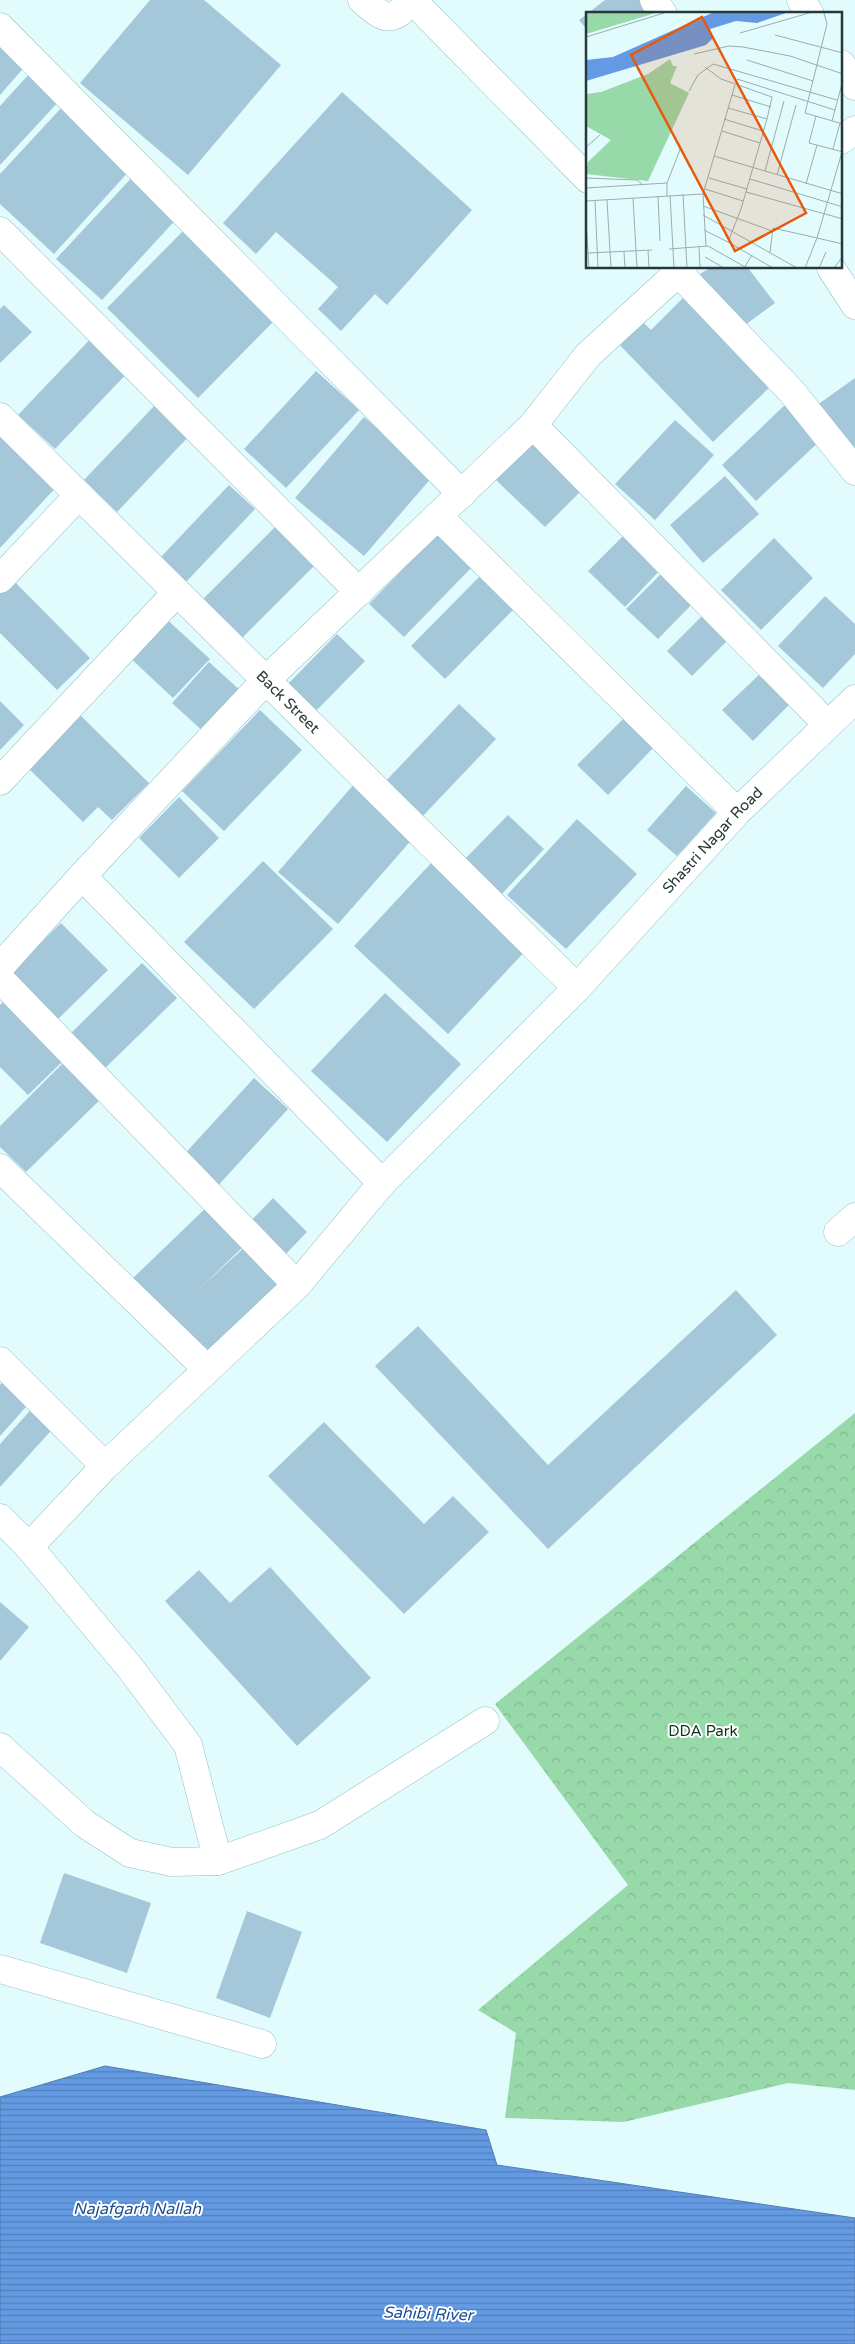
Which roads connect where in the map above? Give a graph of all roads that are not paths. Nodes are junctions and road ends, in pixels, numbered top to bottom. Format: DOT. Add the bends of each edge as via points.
graph roads {
  1 [pos="362,0"];
  2 [pos="412,0"];
  3 [pos="654,0"];
  4 [pos="802,0"];
  5 [pos="662,12"];
  6 [pos="809,12"];
  7 [pos="0,26"];
  8 [pos="842,66"];
  9 [pos="855,86"];
  10 [pos="855,130"];
  11 [pos="842,139"];
  12 [pos="586,177"];
  13 [pos="0,232"];
  14 [pos="678,269"];
  15 [pos="832,269"];
  16 [pos="855,305"];
  17 [pos="0,416"];
  18 [pos="533,425"];
  19 [pos="855,472"];
  20 [pos="462,494"];
  21 [pos="79,495"];
  22 [pos="438,516"];
  23 [pos="0,580"];
  24 [pos="177,592"];
  25 [pos="359,592"];
  26 [pos="265,681"];
  27 [pos="855,699"];
  28 [pos="828,725"];
  29 [pos="0,781"];
  30 [pos="737,812"];
  31 [pos="82,876"];
  32 [pos="0,967"];
  33 [pos="0,979"];
  34 [pos="577,988"];
  35 [pos="0,1168"];
  36 [pos="382,1183"];
  37 [pos="297,1284"];
  38 [pos="0,1361"];
  39 [pos="207,1369"];
  40 [pos="105,1466"];
  41 [pos="0,1518"];
  42 [pos="29,1547"];
  43 [pos="485,1722"];
  44 [pos="0,1747"];
  45 [pos="218,1862"];
  46 [pos="0,1969"];
  47 [pos="262,2044"];
  1 -- 2 [label="street" via="379,15 390,18 400,14"];
  2 -- 12 [label="street"];
  3 -- 5 [label="street"];
  4 -- 6 [label="street"];
  7 -- 20 [label="street"];
  8 -- 9 [label="street"];
  10 -- 11 [label="street"];
  13 -- 25 [label="street"];
  14 -- 18 [label="street" via="588,355"];
  14 -- 19 [label="street" via="792,392"];
  15 -- 16 [label="street"];
  17 -- 21 [label="street, Back Street"];
  18 -- 20 [label="street"];
  18 -- 28 [label="street"];
  20 -- 22 [label="street"];
  21 -- 23 [label="street"];
  21 -- 24 [label="street, Back Street"];
  22 -- 25 [label="street"];
  22 -- 30 [label="street"];
  24 -- 26 [label="street, Back Street"];
  24 -- 29 [label="street"];
  25 -- 26 [label="street"];
  26 -- 31 [label="street"];
  26 -- 34 [label="street, Back Street"];
  27 -- 28 [label="street, Shastri Nagar Road"];
  28 -- 30 [label="street, Shastri Nagar Road"];
  30 -- 34 [label="street, Shastri Nagar Road"];
  31 -- 32 [label="street"];
  31 -- 36 [label="street"];
  33 -- 37 [label="street"];
  34 -- 36 [label="street, Shastri Nagar Road"];
  35 -- 39 [label="street"];
  36 -- 37 [label="street, Shastri Nagar Road"];
  37 -- 39 [label="street, Shastri Nagar Road"];
  38 -- 40 [label="street"];
  39 -- 40 [label="street, Shastri Nagar Road"];
  40 -- 42 [label="street, Shastri Nagar Road"];
  41 -- 42 [label="street"];
  42 -- 45 [label="street" via="131,1669 188,1745"];
  43 -- 45 [label="street" via="320,1825"];
  44 -- 45 [label="street" via="85,1824 130,1853 172,1862"];
  46 -- 47 [label="street"];
}
